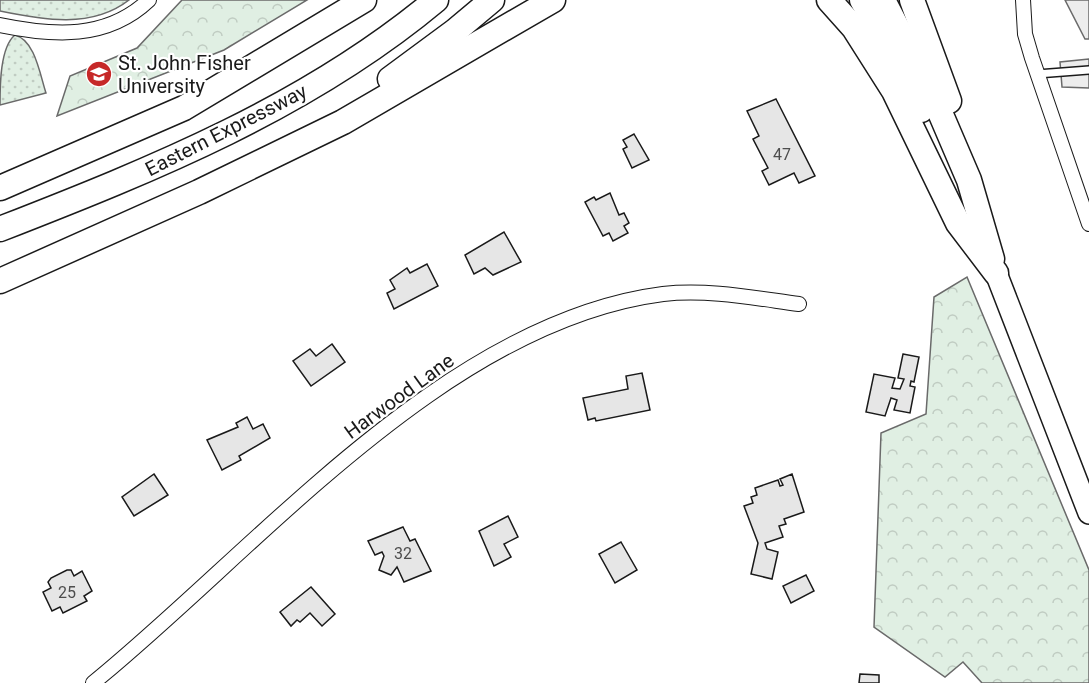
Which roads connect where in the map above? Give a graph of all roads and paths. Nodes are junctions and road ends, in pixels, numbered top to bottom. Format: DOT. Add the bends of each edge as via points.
graph roads {
  1 [pos="149,0"];
  2 [pos="364,0"];
  3 [pos="436,0"];
  4 [pos="492,0"];
  5 [pos="553,0"];
  6 [pos="829,0"];
  7 [pos="862,0"];
  8 [pos="883,0"];
  9 [pos="912,0"];
  10 [pos="1023,0"];
  11 [pos="1,28"];
  12 [pos="1089,70"];
  13 [pos="1037,74"];
  14 [pos="304,139"];
  15 [pos="0,188"];
  16 [pos="1089,224"];
  17 [pos="0,229"];
  18 [pos="996,273"];
  19 [pos="0,281"];
  20 [pos="799,304"];
  21 [pos="1089,513"];
  22 [pos="93,683"];
  1 -- 11 [label="street" via="121,20 86,32"];
  2 -- 15 [label="highway, Eastern Expressway" via="184,108"];
  3 -- 17 [label="highway, Eastern Expressway" via="348,65 284,104 130,178"];
  4 -- 14 [label="highway" via="413,63"];
  5 -- 14 [label="highway" via="352,117"];
  6 -- 18 [label="highway" via="854,28 894,91 958,223"];
  7 -- 18 [label="highway" via="902,69"];
  8 -- 18 [label="highway" via="936,103 969,180"];
  9 -- 18 [label="highway" via="989,210"];
  10 -- 13 [label="street" via="1025,34"];
  12 -- 13 [label="lane"];
  13 -- 16 [label="street"];
  14 -- 19 [label="highway" via="199,192"];
  18 -- 21 [label="main road"];
  20 -- 22 [label="street, Harwood Lane" via="698,293 630,300 554,325 472,367 394,419 346,459"];
}
